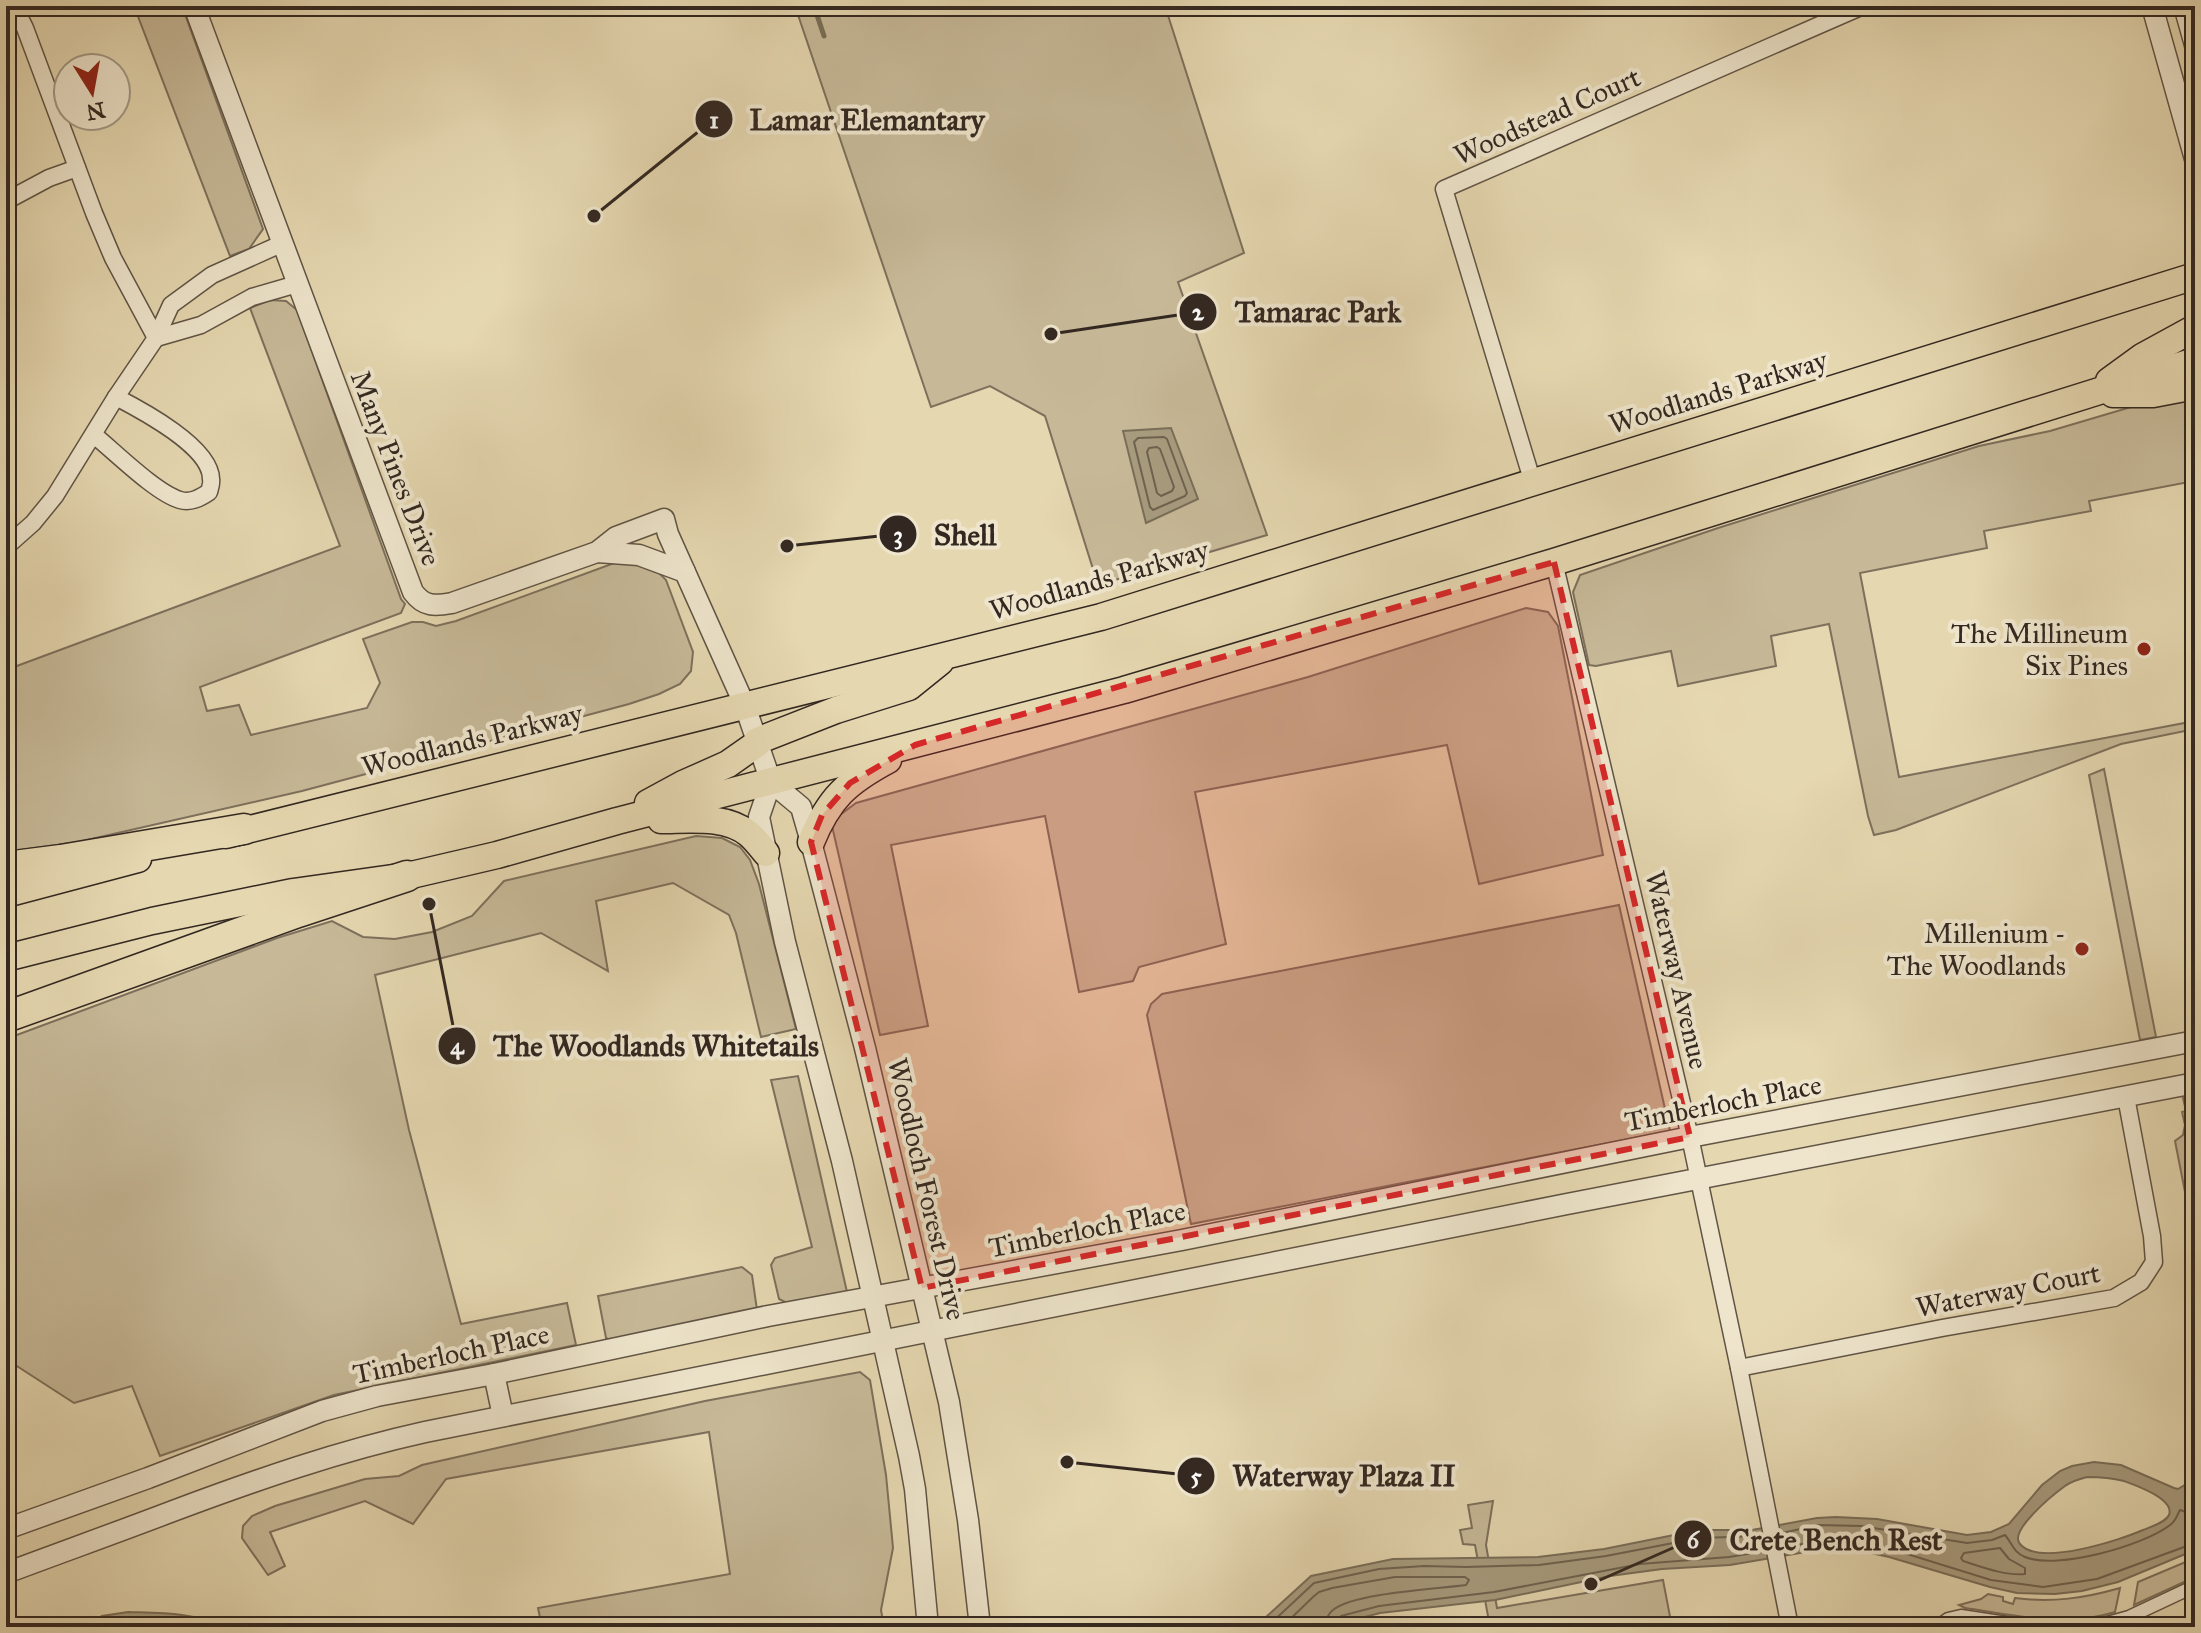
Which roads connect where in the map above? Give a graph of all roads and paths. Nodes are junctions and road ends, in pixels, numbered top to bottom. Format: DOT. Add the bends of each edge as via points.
graph roads {
  1 [pos="11,6"];
  2 [pos="194,6"];
  3 [pos="1863,6"];
  4 [pos="2152,6"];
  5 [pos="2184,6"];
  6 [pos="2195,45"];
  7 [pos="2195,159"];
  8 [pos="77,168"];
  9 [pos="6,201"];
  10 [pos="281,244"];
  11 [pos="2195,276"];
  12 [pos="297,284"];
  13 [pos="2195,328"];
  14 [pos="156,338"];
  15 [pos="2195,361"];
  16 [pos="2195,386"];
  17 [pos="2089,394"];
  18 [pos="116,397"];
  19 [pos="94,435"];
  20 [pos="1533,483"];
  21 [pos="6,547"];
  22 [pos="597,552"];
  23 [pos="1554,562"];
  24 [pos="685,572"];
  25 [pos="950,655"];
  26 [pos="745,706"];
  27 [pos="758,742"];
  28 [pos="915,745"];
  29 [pos="771,782"];
  30 [pos="617,821"];
  31 [pos="244,829"];
  32 [pos="811,842"];
  33 [pos="766,853"];
  34 [pos="6,867"];
  35 [pos="407,876"];
  36 [pos="6,894"];
  37 [pos="6,958"];
  38 [pos="6,1017"];
  39 [pos="2195,1041"];
  40 [pos="2195,1083"];
  41 [pos="2126,1097"];
  42 [pos="1690,1137"];
  43 [pos="1698,1179"];
  44 [pos="922,1288"];
  45 [pos="873,1297"];
  46 [pos="931,1330"];
  47 [pos="882,1339"];
  48 [pos="1739,1368"];
  49 [pos="494,1374"];
  50 [pos="503,1416"];
  51 [pos="6,1529"];
  52 [pos="6,1573"];
  53 [pos="2195,1586"];
  54 [pos="928,1627"];
  55 [pos="980,1627"];
  56 [pos="1790,1627"];
  57 [pos="1937,1627"];
  58 [pos="2033,1627"];
  59 [pos="2093,1627"];
  1 -- 8 [label="street" via="25,28"];
  2 -- 10 [label="street, Many Pines Drive"];
  3 -- 20 [label="street, Woodstead Court" via="1444,189"];
  4 -- 7 [label="street"];
  5 -- 6 [label="street"];
  8 -- 9 [label="street"];
  8 -- 14 [label="street" via="113,258"];
  10 -- 12 [label="street, Many Pines Drive"];
  10 -- 14 [label="street" via="212,275 171,305"];
  11 -- 20 [label="main road, Woodlands Parkway"];
  12 -- 14 [label="street"];
  12 -- 22 [label="street, Many Pines Drive" via="419,601 452,603"];
  13 -- 17 [label="main road"];
  14 -- 18 [label="street"];
  15 -- 17 [label="main road"];
  16 -- 17 [label="main road" via="2153,394"];
  17 -- 23 [label="main road"];
  18 -- 19 [label="street"];
  18 -- 19 [label="street" via="157,418 187,442 212,477 209,492 182,501"];
  19 -- 21 [label="street" via="55,496"];
  20 -- 25 [label="main road, Woodlands Parkway" via="1101,617"];
  22 -- 24 [label="street" via="639,555"];
  22 -- 24 [label="street, Many Pines Drive" via="616,537 664,519"];
  23 -- 28 [label="main road" via="1124,690"];
  23 -- 42 [label="street, Waterway Avenue"];
  24 -- 26 [label="street, Many Pines Drive"];
  25 -- 26 [label="main road, Woodlands Parkway"];
  25 -- 27 [label="main road" via="909,687"];
  26 -- 27 [label="street"];
  26 -- 31 [label="main road, Woodlands Parkway"];
  27 -- 29 [label="street"];
  27 -- 30 [label="main road" via="728,764"];
  28 -- 29 [label="main road"];
  28 -- 32 [label="main road" via="850,783 822,815"];
  29 -- 30 [label="main road"];
  29 -- 32 [label="street, Woodloch Forest Drive" via="801,807"];
  29 -- 33 [label="street" via="759,817"];
  30 -- 33 [label="main road" via="705,819 730,824 747,832"];
  30 -- 35 [label="main road"];
  31 -- 34 [label="highway"];
  31 -- 36 [label="main road, Woodlands Parkway"];
  32 -- 44 [label="street, Woodloch Forest Drive"];
  33 -- 45 [label="street"];
  35 -- 37 [label="main road" via="293,892"];
  35 -- 38 [label="highway"];
  39 -- 42 [label="street, Timberloch Place"];
  40 -- 41 [label="street"];
  41 -- 43 [label="street"];
  41 -- 48 [label="street, Waterway Court" via="2152,1236 2154,1262 2141,1282 2114,1298"];
  42 -- 43 [label="street, Waterway Avenue"];
  42 -- 44 [label="street, Timberloch Place"];
  43 -- 46 [label="street"];
  43 -- 48 [label="street, Waterway Avenue"];
  44 -- 45 [label="street, Timberloch Place"];
  44 -- 46 [label="street, Woodloch Forest Drive"];
  45 -- 47 [label="street"];
  45 -- 49 [label="street, Timberloch Place"];
  46 -- 47 [label="street"];
  46 -- 55 [label="street, Woodloch Forest Drive" via="955,1439"];
  47 -- 50 [label="street"];
  47 -- 54 [label="street" via="915,1489"];
  48 -- 56 [label="street, Waterway Avenue"];
  49 -- 50 [label="street"];
  49 -- 51 [label="street, Timberloch Place" via="322,1411"];
  50 -- 52 [label="street" via="378,1442 293,1468"];
  53 -- 59 [label="street" via="2129,1617"];
  57 -- 58 [label="street" via="1961,1616"];
}
